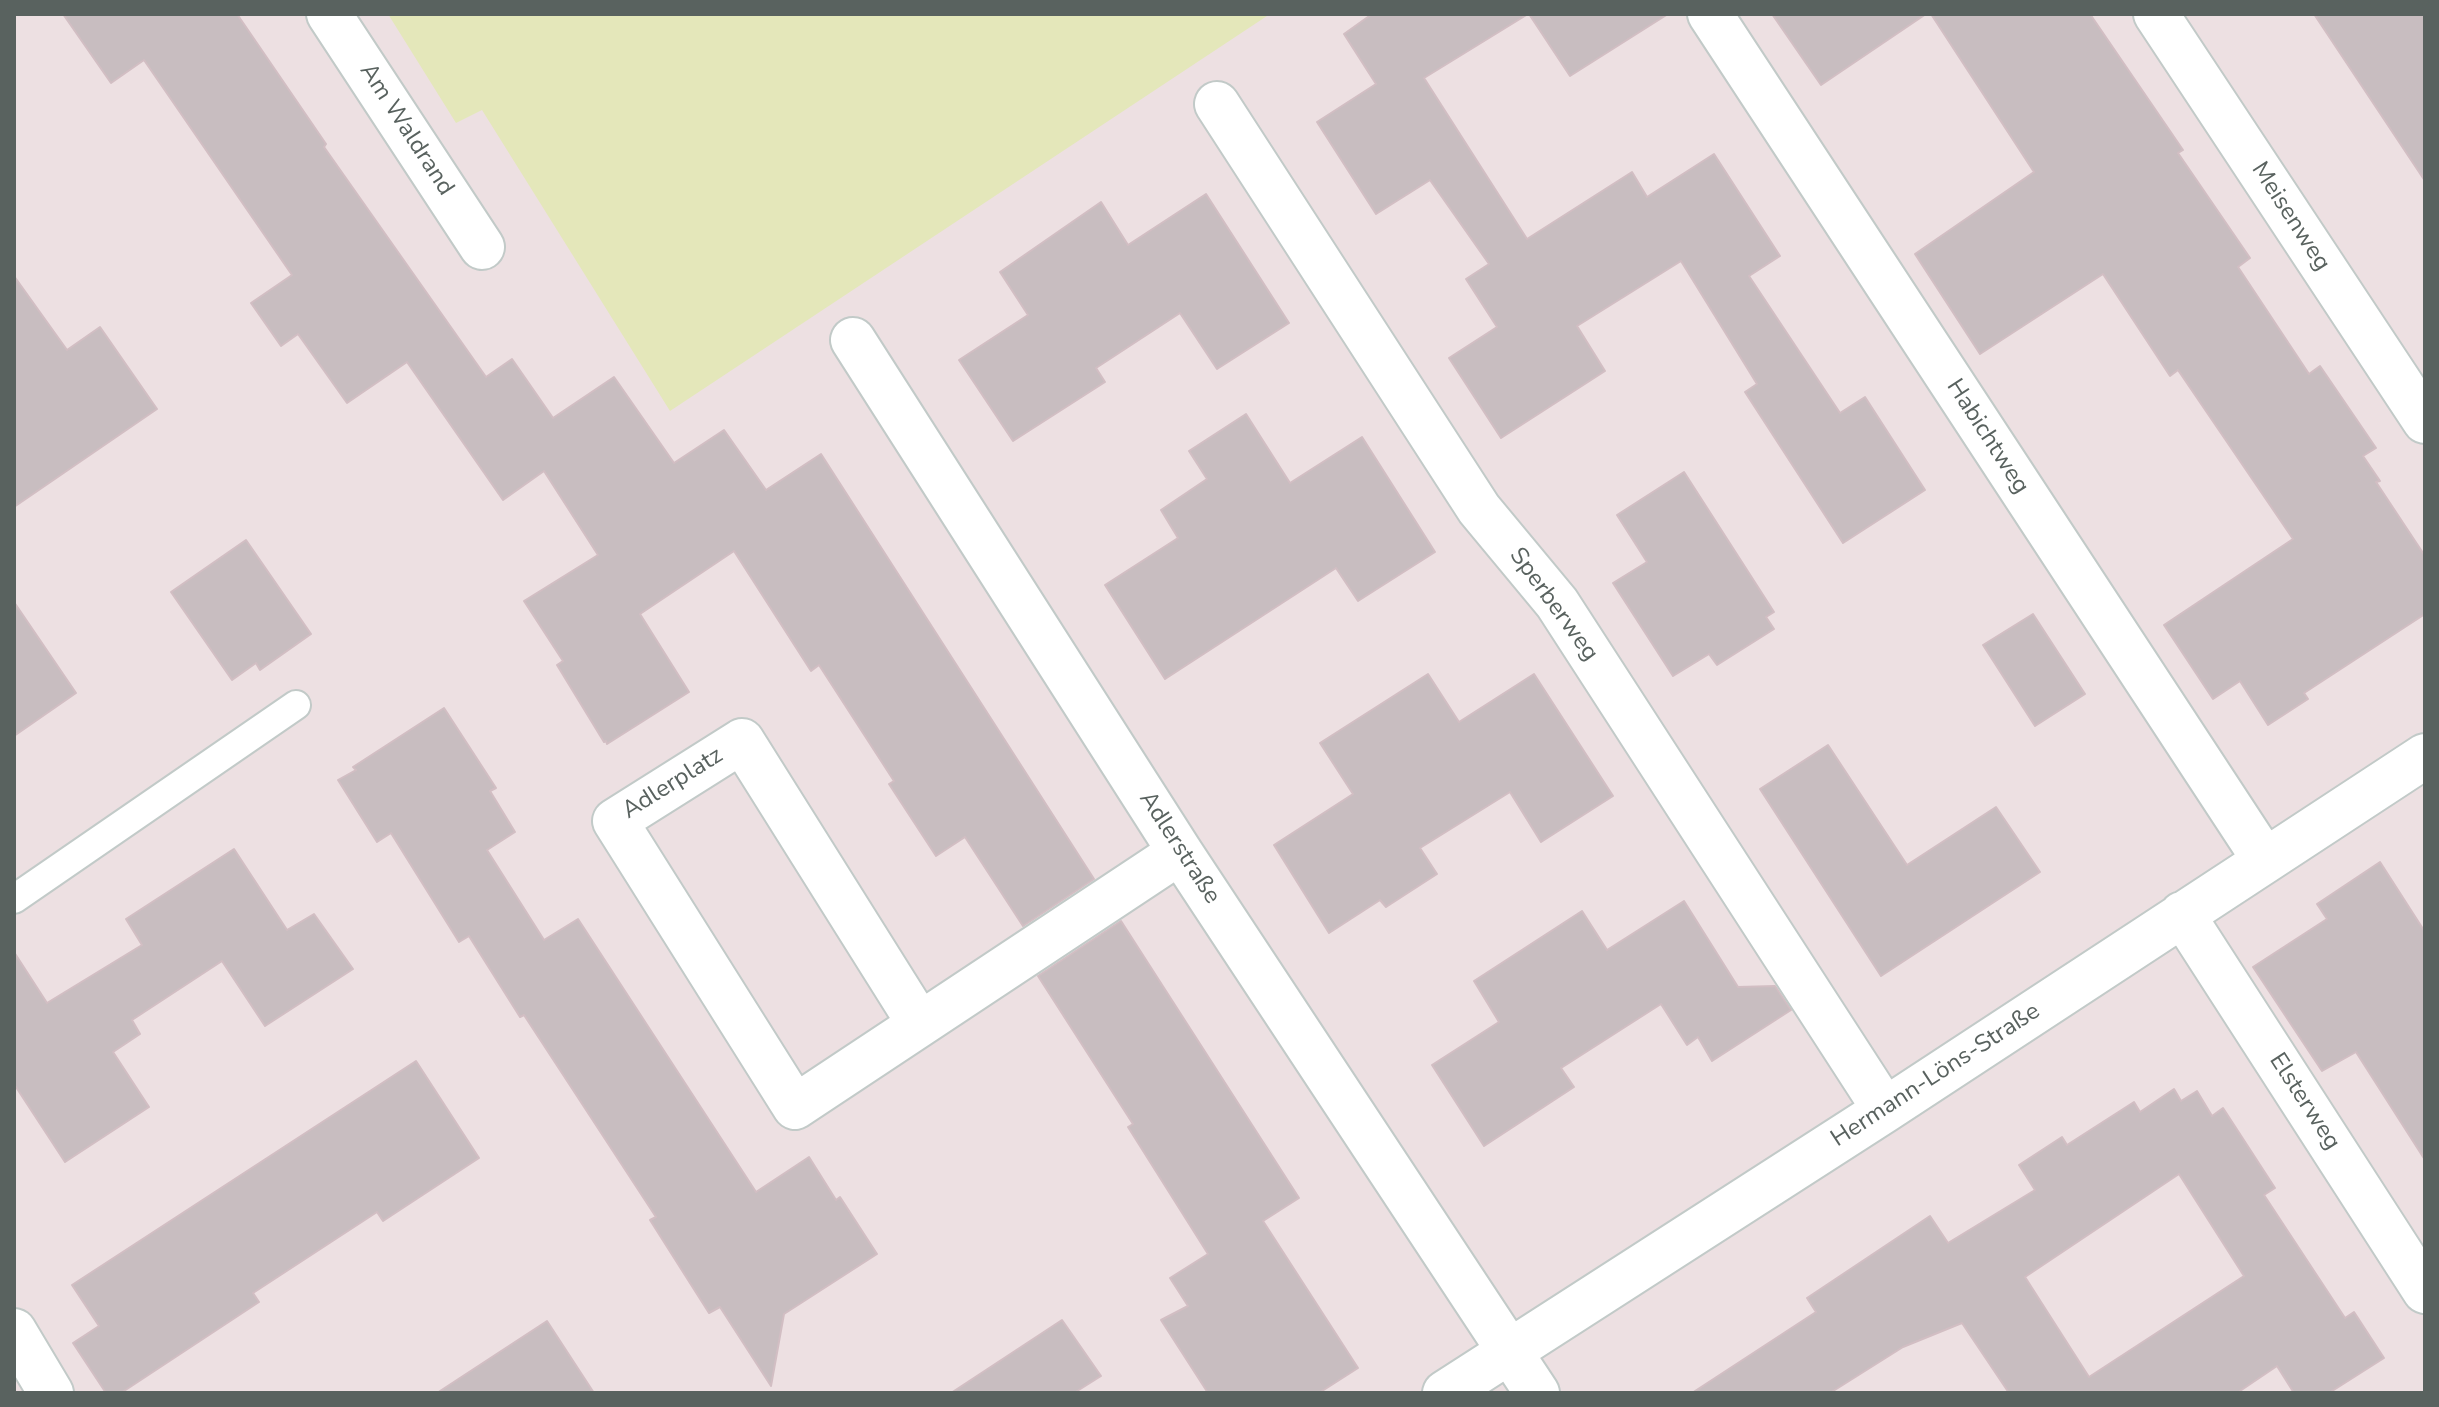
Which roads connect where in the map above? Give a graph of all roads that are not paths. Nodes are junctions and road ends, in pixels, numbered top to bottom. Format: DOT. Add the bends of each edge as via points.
graph roads {
  1 [pos="329,14"];
  2 [pos="1710,14"];
  3 [pos="2156,14"];
  4 [pos="1217,104"];
  5 [pos="482,247"];
  6 [pos="853,340"];
  7 [pos="2425,421"];
  8 [pos="296,705"];
  9 [pos="2425,756"];
  10 [pos="1180,852"];
  11 [pos="2264,859"];
  12 [pos="14,899"];
  13 [pos="2182,914"];
  14 [pos="919,1023"];
  15 [pos="1885,1110"];
  16 [pos="2425,1291"];
  17 [pos="14,1331"];
  18 [pos="1511,1351"];
  19 [pos="51,1393"];
  20 [pos="1445,1393"];
  21 [pos="1537,1393"];
  1 -- 5 [label="street, Am Waldrand"];
  2 -- 11 [label="street, Habichtweg"];
  3 -- 7 [label="street, Meisenweg"];
  4 -- 15 [label="street, Sperberweg" via="1479,509 1557,603"];
  6 -- 10 [label="street, Adlerstraße"];
  8 -- 12 [label="lane"];
  9 -- 11 [label="street, Hermann-Löns-Straße"];
  10 -- 14 [label="street, Adlerplatz"];
  10 -- 18 [label="street, Adlerstraße"];
  11 -- 13 [label="street, Hermann-Löns-Straße"];
  13 -- 15 [label="street, Hermann-Löns-Straße"];
  13 -- 16 [label="street, Elsterweg"];
  14 -- 14 [label="street, Adlerplatz" via="795,1107 615,821 742,741"];
  15 -- 18 [label="street, Hermann-Löns-Straße"];
  17 -- 19 [label="street"];
  18 -- 20 [label="street, Hermann-Löns-Straße"];
  18 -- 21 [label="street"];
}
